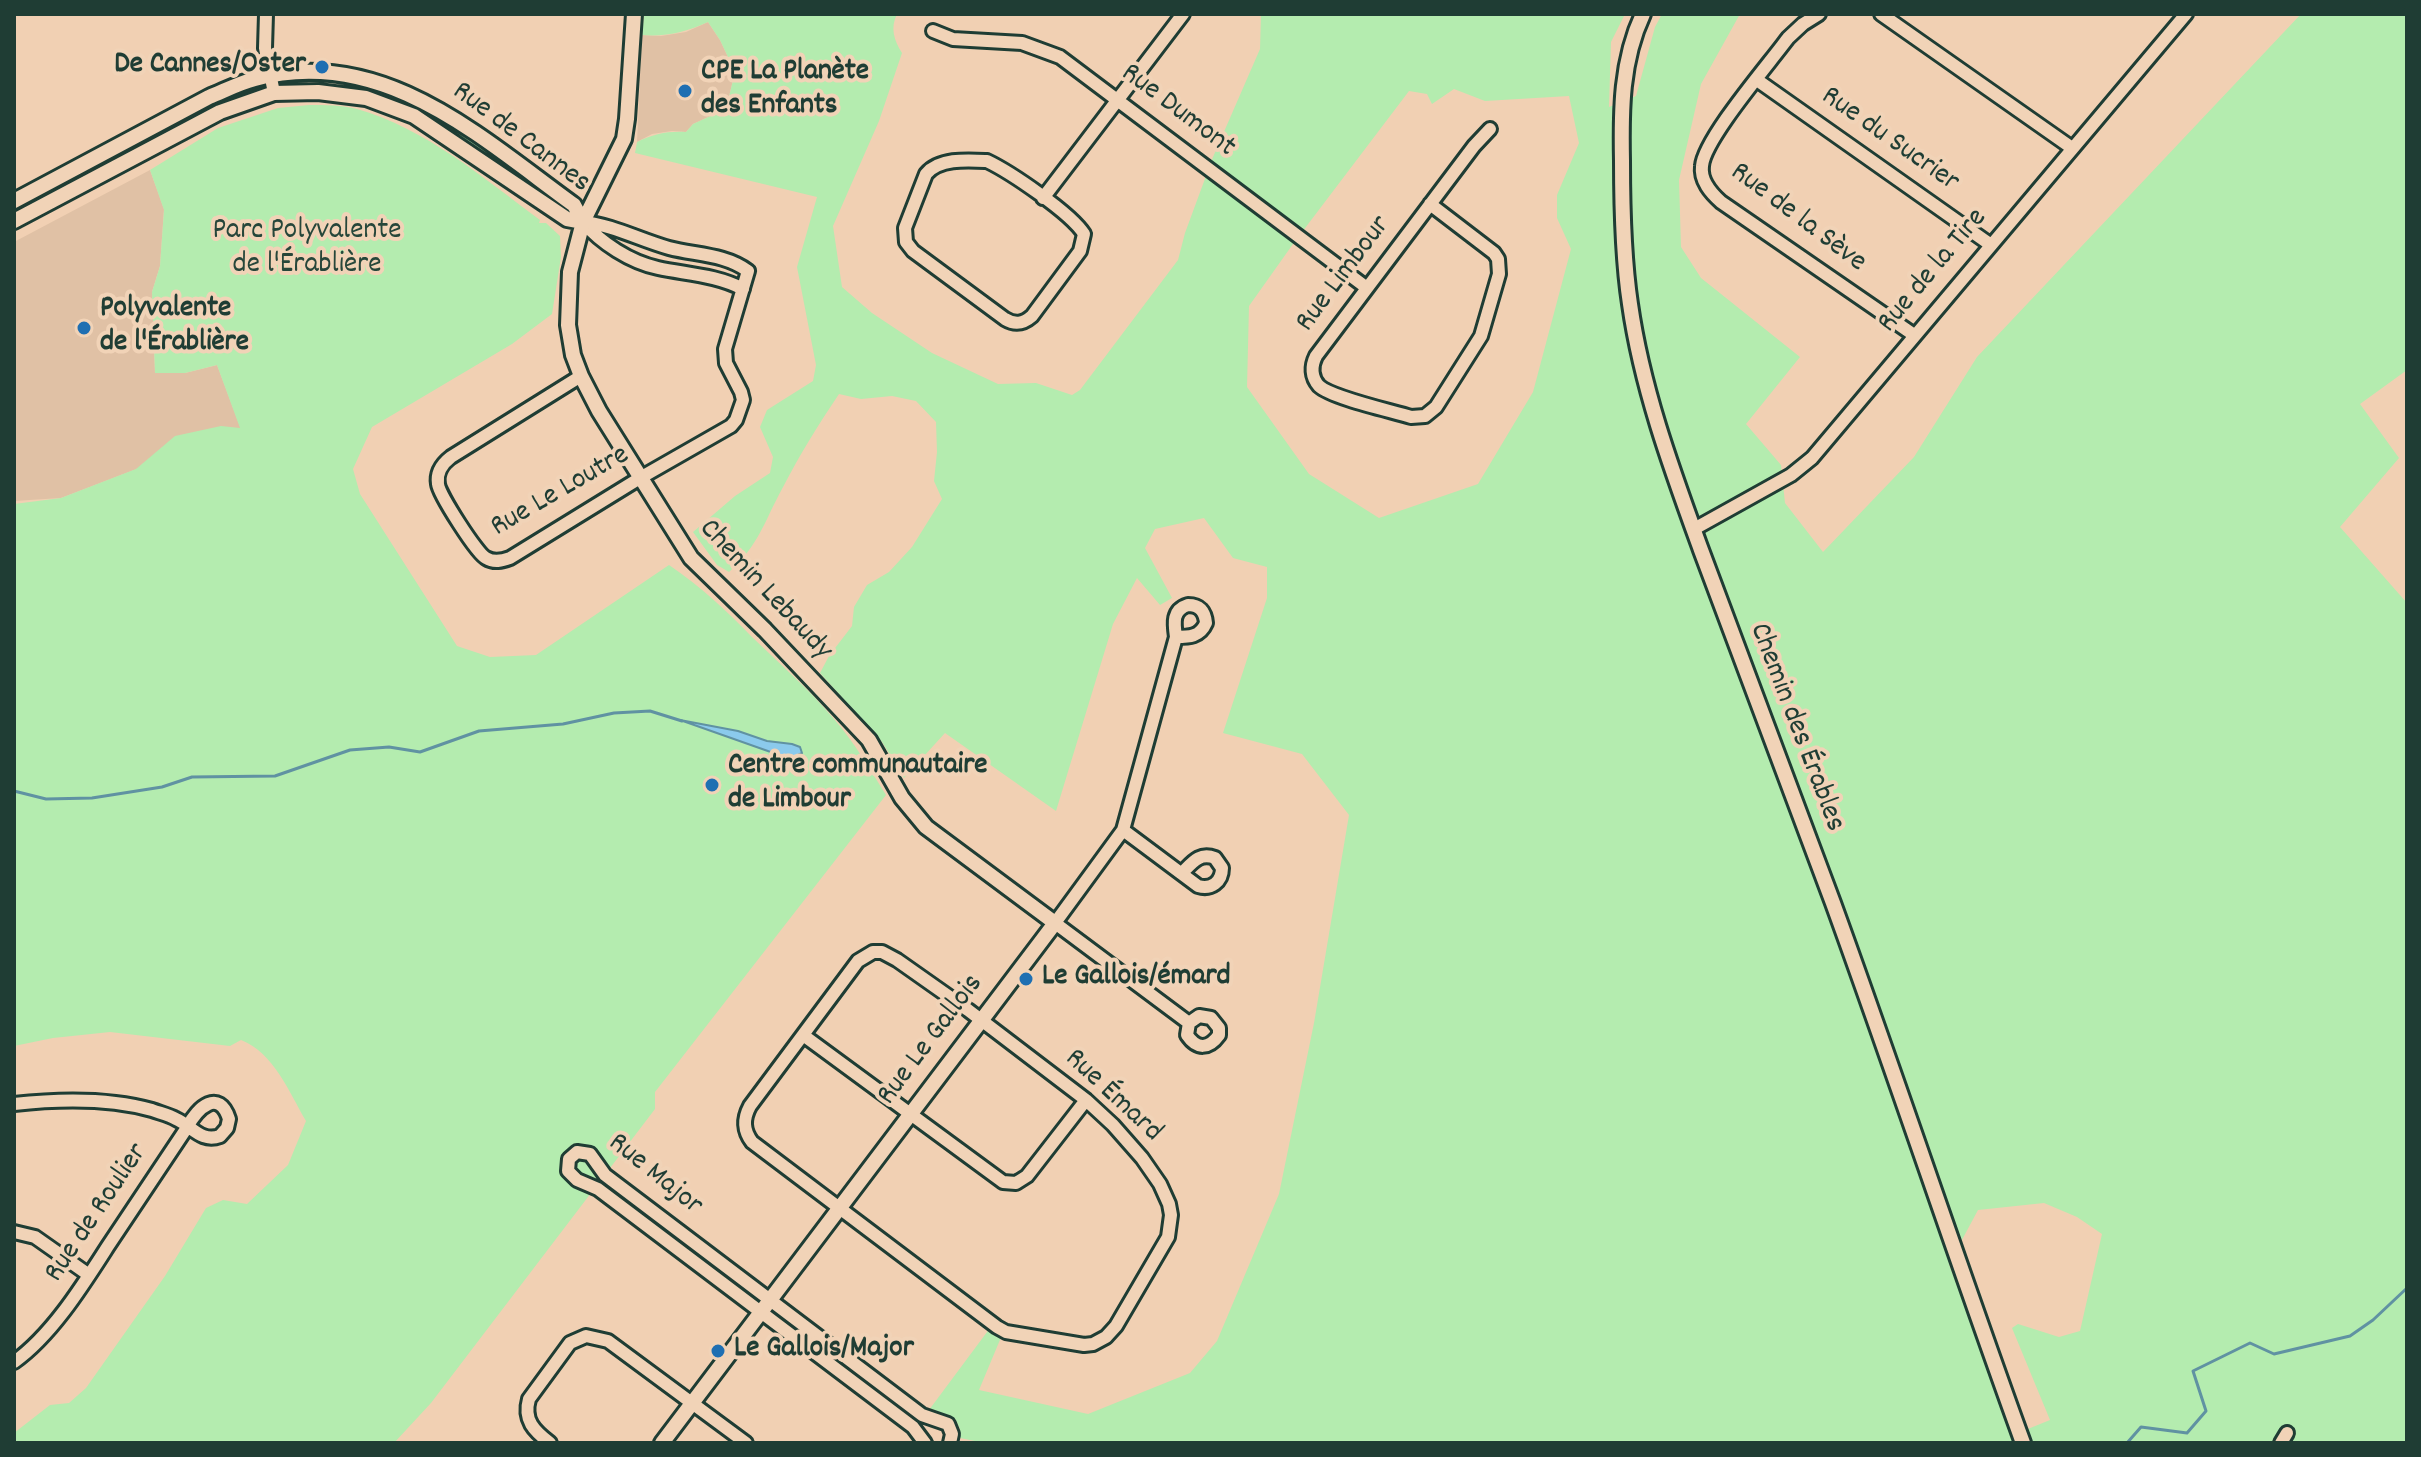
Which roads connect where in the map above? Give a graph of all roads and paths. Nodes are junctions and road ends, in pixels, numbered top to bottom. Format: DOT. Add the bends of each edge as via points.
graph roads {
  1 [pos="266,14"];
  2 [pos="634,14"];
  3 [pos="1183,14"];
  4 [pos="1643,14"];
  5 [pos="1819,14"];
  6 [pos="1881,14"];
  7 [pos="2186,14"];
  8 [pos="933,31"];
  9 [pos="269,76"];
  10 [pos="1757,80"];
  11 [pos="274,93"];
  12 [pos="1118,99"];
  13 [pos="1490,129"];
  14 [pos="2072,148"];
  15 [pos="1043,198"];
  16 [pos="14,201"];
  17 [pos="1430,204"];
  18 [pos="14,221"];
  19 [pos="583,222"];
  20 [pos="1991,245"];
  21 [pos="1367,288"];
  22 [pos="743,289"];
  23 [pos="1914,335"];
  24 [pos="581,376"];
  25 [pos="640,478"];
  26 [pos="1694,529"];
  27 [pos="1176,637"];
  28 [pos="1123,830"];
  29 [pos="1182,873"];
  30 [pos="1055,923"];
  31 [pos="981,1020"];
  32 [pos="1189,1023"];
  33 [pos="803,1035"];
  34 [pos="1086,1100"];
  35 [pos="14,1104"];
  36 [pos="910,1113"];
  37 [pos="840,1207"];
  38 [pos="14,1232"];
  39 [pos="89,1275"];
  40 [pos="766,1305"];
  41 [pos="14,1362"];
  42 [pos="693,1403"];
  43 [pos="550,1443"];
  44 [pos="662,1443"];
  45 [pos="746,1443"];
  46 [pos="925,1443"];
  47 [pos="950,1443"];
  48 [pos="2023,1443"];
  1 -- 9 [label="street"];
  2 -- 19 [label="street, Chemin Lebaudy" via="624,139"];
  3 -- 12 [label="street"];
  4 -- 26 [label="street, Chemin des Érables" via="1621,96 1630,304 1654,418"];
  5 -- 10 [label="street, Rue de la Sève" via="1795,31"];
  6 -- 14 [label="street"];
  7 -- 14 [label="street, Rue de la Tire"];
  8 -- 12 [label="street, Rue Dumont" via="953,39 1034,47 1060,57"];
  9 -- 11 [label="street"];
  9 -- 16 [label="street, Rue de Cannes" via="209,97"];
  9 -- 19 [label="street, Rue de Cannes" via="345,75 422,99 574,205"];
  10 -- 20 [label="street, Rue du Sucrier"];
  10 -- 23 [label="street, Rue de la Sève" via="1706,149 1701,169 1707,186 1721,202"];
  11 -- 18 [label="street, Rue de Cannes" via="220,112"];
  11 -- 19 [label="street, Rue de Cannes" via="336,93 398,109 567,219"];
  12 -- 15 [label="street"];
  12 -- 21 [label="street, Rue Dumont"];
  13 -- 17 [label="street, Rue Limbour"];
  14 -- 20 [label="street, Rue de la Tire"];
  15 -- 15 [label="street" via="1077,225 1084,240 1022,323 1005,319 913,251 904,236 926,174 942,163 987,161"];
  17 -- 21 [label="street, Rue Limbour"];
  17 -- 21 [label="street, Rue Limbour" via="1490,248 1499,274 1481,336 1425,416 1411,417 1332,393 1314,378 1316,356"];
  19 -- 22 [label="street" via="597,238 642,262"];
  19 -- 22 [label="street, Rue Le Loutre" via="737,263 748,271"];
  19 -- 24 [label="street, Chemin Lebaudy" via="568,305 570,339"];
  20 -- 23 [label="street, Rue de la Tire"];
  22 -- 25 [label="street, Rue Le Loutre" via="725,356 741,392 740,414 731,426"];
  23 -- 26 [label="street, Rue de la Tire" via="1812,458"];
  24 -- 25 [label="street, Chemin Lebaudy"];
  24 -- 25 [label="street, Rue Le Loutre" via="445,462 437,481 441,493 479,552 495,561 510,558"];
  25 -- 30 [label="street, Chemin Lebaudy" via="691,558 869,740 917,817"];
  26 -- 48 [label="street, Chemin des Érables"];
  27 -- 28 [label="street, Rue Le Gallois"];
  28 -- 29 [label="street"];
  28 -- 30 [label="street, Rue Le Gallois"];
  30 -- 31 [label="street, Rue Le Gallois"];
  30 -- 32 [label="street, Chemin Lebaudy"];
  31 -- 33 [label="street, Rue Émard" via="890,955 873,952 858,961"];
  31 -- 34 [label="street, Rue Émard"];
  31 -- 36 [label="street, Rue Le Gallois"];
  33 -- 36 [label="street"];
  33 -- 37 [label="street, Rue Émard" via="750,1106 745,1128 752,1142"];
  34 -- 36 [label="street" via="1016,1183 996,1179"];
  34 -- 37 [label="street, Rue Émard" via="1142,1158 1160,1184 1171,1215 1168,1237 1116,1326 1093,1344 1006,1332"];
  35 -- 39 [label="street, Rue de Roulier" via="122,1105 152,1110 188,1126"];
  36 -- 37 [label="street, Rue Le Gallois"];
  37 -- 40 [label="street, Rue Le Gallois"];
  38 -- 39 [label="street" via="35,1237"];
  39 -- 41 [label="street, Rue de Roulier"];
  40 -- 40 [label="street, Rue Major" via="605,1175 590,1154 577,1152 569,1159 572,1177 598,1189"];
  40 -- 42 [label="street, Rue Le Gallois"];
  40 -- 46 [label="street, Rue Major" via="913,1427"];
  40 -- 47 [label="street, Rue Major" via="922,1415 948,1424"];
  42 -- 43 [label="street" via="608,1341 578,1338 526,1408 527,1418"];
  42 -- 44 [label="street, Rue Le Gallois"];
  42 -- 45 [label="street"];
}
